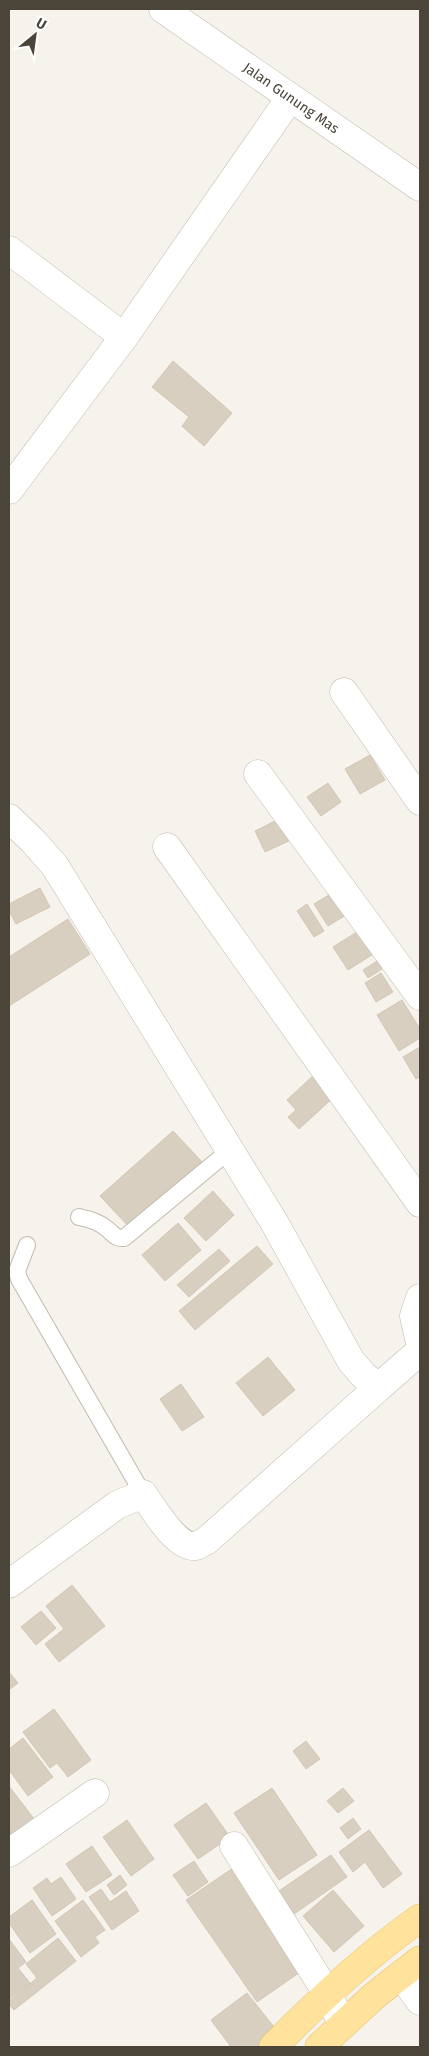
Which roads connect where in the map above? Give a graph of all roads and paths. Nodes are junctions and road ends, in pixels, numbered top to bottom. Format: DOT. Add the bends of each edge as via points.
graph roads {
  1 [pos="163,9"];
  2 [pos="290,98"];
  3 [pos="420,187"];
  4 [pos="9,250"];
  5 [pos="124,337"];
  6 [pos="9,490"];
  7 [pos="344,692"];
  8 [pos="258,774"];
  9 [pos="420,801"];
  10 [pos="9,818"];
  11 [pos="166,847"];
  12 [pos="420,996"];
  13 [pos="230,1150"];
  14 [pos="420,1203"];
  15 [pos="79,1217"];
  16 [pos="27,1245"];
  17 [pos="420,1298"];
  18 [pos="420,1343"];
  19 [pos="420,1351"];
  20 [pos="379,1387"];
  21 [pos="143,1494"];
  22 [pos="9,1584"];
  23 [pos="95,1793"];
  24 [pos="234,1846"];
  25 [pos="9,1853"];
  26 [pos="420,1918"];
  27 [pos="411,1968"];
  28 [pos="326,1993"];
  29 [pos="420,2000"];
  30 [pos="343,2025"];
  31 [pos="273,2047"];
  32 [pos="319,2047"];
  1 -- 2 [label="street, Jalan Gunung Mas"];
  2 -- 3 [label="street, Jalan Gunung Mas"];
  2 -- 5 [label="street"];
  4 -- 5 [label="street"];
  5 -- 6 [label="street"];
  7 -- 9 [label="street"];
  8 -- 12 [label="street"];
  10 -- 13 [label="street" via="55,866"];
  11 -- 14 [label="street"];
  13 -- 15 [label="lane" via="124,1238 115,1237 106,1228"];
  13 -- 20 [label="street" via="351,1361"];
  16 -- 21 [label="lane" via="17,1271 19,1279"];
  17 -- 18 [label="street" via="414,1316"];
  19 -- 20 [label="street"];
  20 -- 21 [label="street" via="197,1546 188,1546 176,1539"];
  21 -- 22 [label="street" via="118,1505"];
  23 -- 25 [label="street"];
  24 -- 28 [label="street"];
  26 -- 28 [label="main road"];
  27 -- 29 [label="street"];
  27 -- 30 [label="main road"];
  28 -- 30 [label="street"];
  28 -- 31 [label="main road"];
  30 -- 32 [label="main road"];
}
